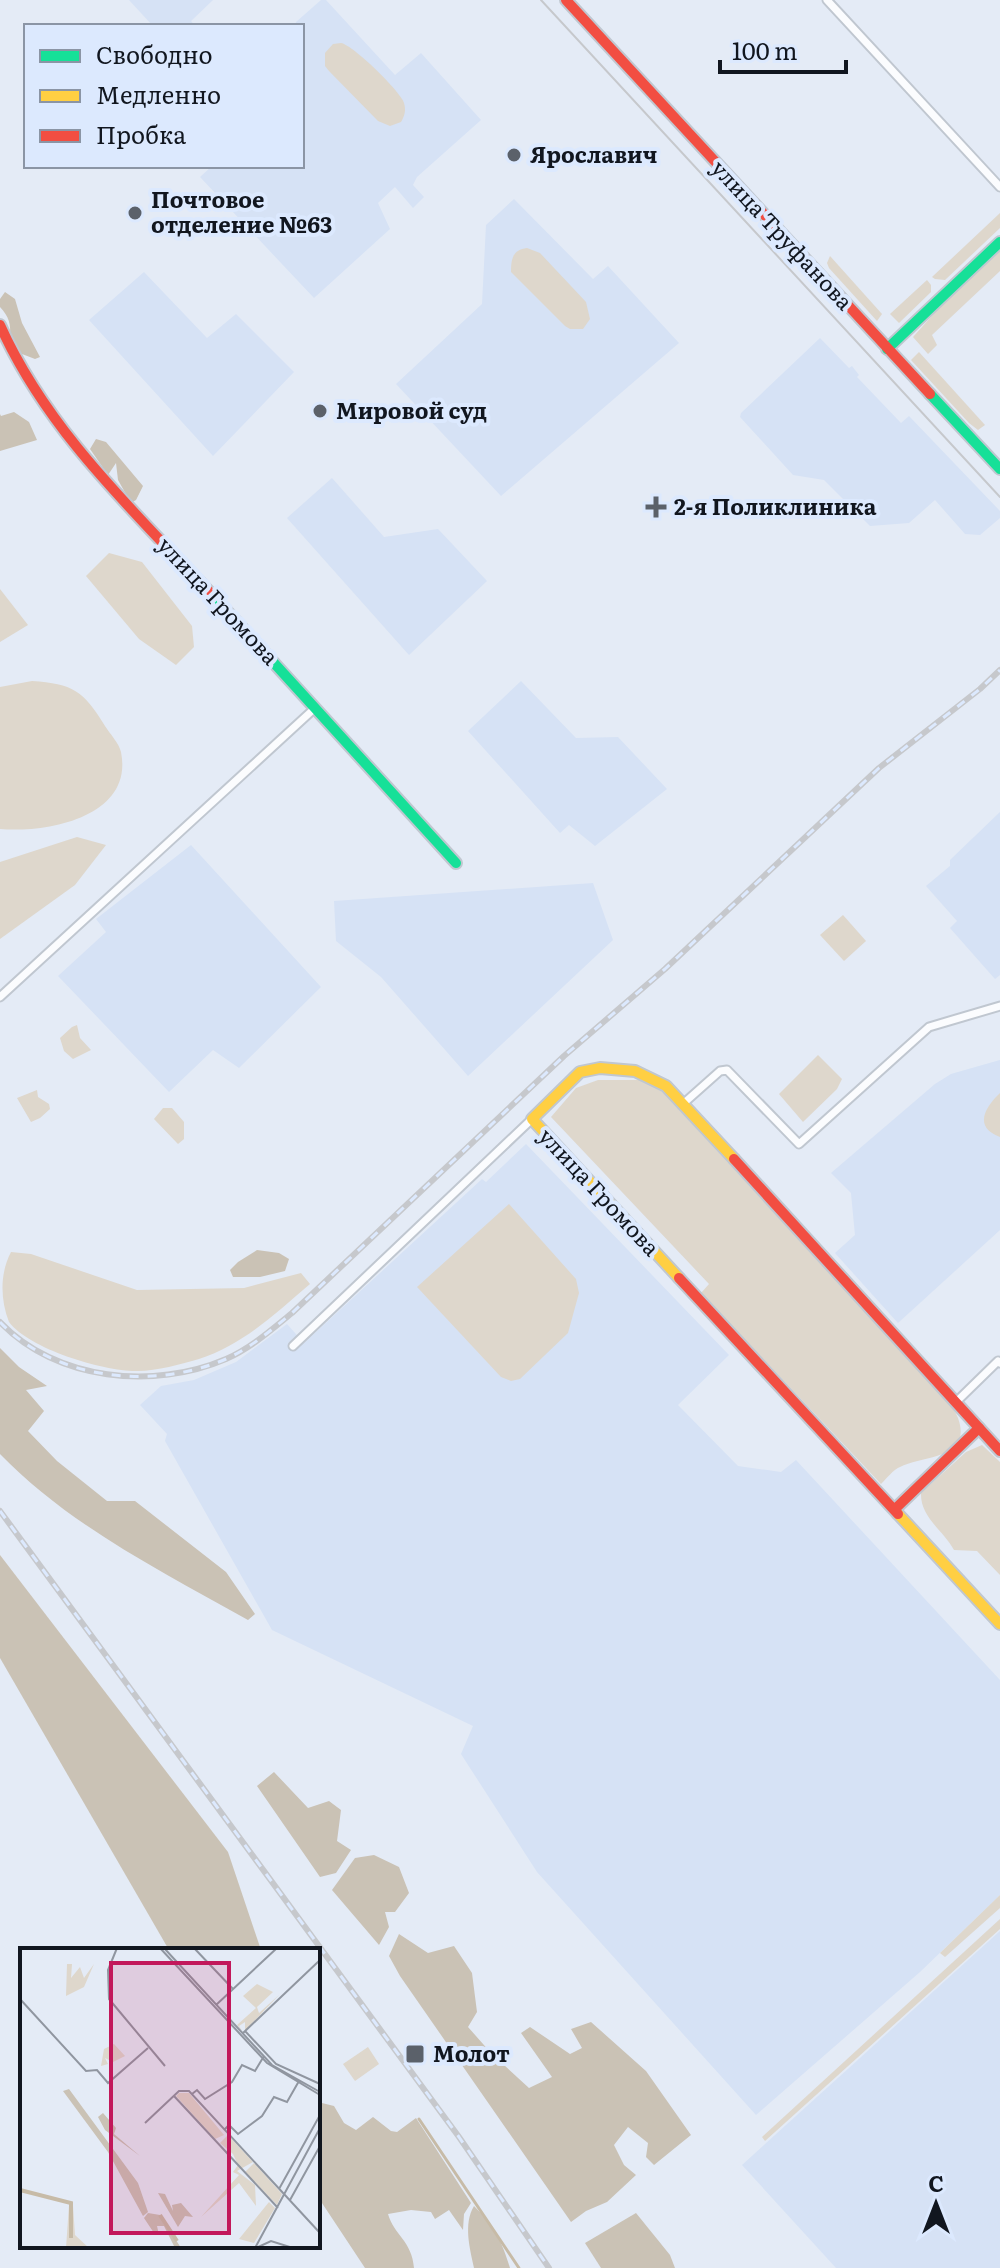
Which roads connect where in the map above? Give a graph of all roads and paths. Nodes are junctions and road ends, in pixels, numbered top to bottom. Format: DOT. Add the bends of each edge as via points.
graph roads {
  1 [pos="566,0"];
  2 [pos="827,0"];
  3 [pos="1000,187"];
  4 [pos="1000,242"];
  5 [pos="0,325"];
  6 [pos="887,349"];
  7 [pos="1000,469"];
  8 [pos="315,708"];
  9 [pos="456,863"];
  10 [pos="0,997"];
  11 [pos="1000,1006"];
  12 [pos="684,1103"];
  13 [pos="532,1119"];
  14 [pos="293,1346"];
  15 [pos="1000,1363"];
  16 [pos="955,1403"];
  17 [pos="979,1428"];
  18 [pos="1000,1451"];
  19 [pos="895,1509"];
  20 [pos="1000,1624"];
  1 -- 6 [label="street, улица Труфанова"];
  2 -- 3 [label="street"];
  4 -- 6 [label="street"];
  5 -- 8 [label="street, улица Громова" via="71,443"];
  6 -- 7 [label="street, улица Труфанова"];
  8 -- 9 [label="street, улица Громова"];
  8 -- 10 [label="street"];
  11 -- 12 [label="street" via="929,1027 799,1144 727,1070"];
  12 -- 13 [label="street, улица Громова" via="647,1073 587,1069"];
  12 -- 16 [label="street, улица Громова"];
  13 -- 14 [label="street"];
  13 -- 19 [label="street, улица Громова"];
  15 -- 16 [label="street"];
  16 -- 17 [label="street, улица Громова"];
  17 -- 18 [label="street, улица Громова"];
  17 -- 19 [label="street"];
  19 -- 20 [label="street, улица Громова"];
}
